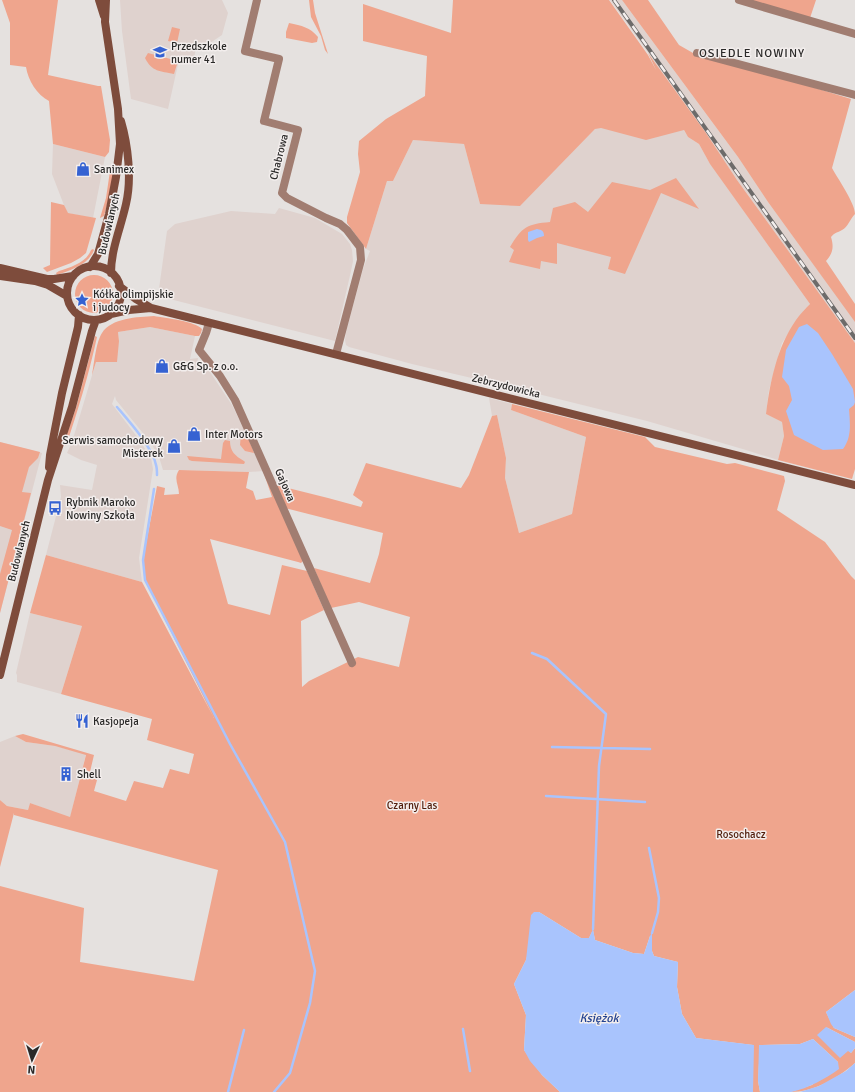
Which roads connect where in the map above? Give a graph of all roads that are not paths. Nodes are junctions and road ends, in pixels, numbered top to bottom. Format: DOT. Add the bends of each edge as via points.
graph roads {
  1 [pos="99,0"];
  2 [pos="106,0"];
  3 [pos="257,0"];
  4 [pos="738,0"];
  5 [pos="105,22"];
  6 [pos="855,34"];
  7 [pos="697,52"];
  8 [pos="855,95"];
  9 [pos="118,109"];
  10 [pos="90,267"];
  11 [pos="0,268"];
  12 [pos="112,273"];
  13 [pos="0,276"];
  14 [pos="73,276"];
  15 [pos="120,286"];
  16 [pos="67,296"];
  17 [pos="151,308"];
  18 [pos="110,314"];
  19 [pos="79,315"];
  20 [pos="96,320"];
  21 [pos="209,323"];
  22 [pos="336,354"];
  23 [pos="48,480"];
  24 [pos="855,485"];
  25 [pos="352,663"];
  26 [pos="0,675"];
  1 -- 5 [label="main road, Budowlanych"];
  2 -- 5 [label="main road, Budowlanych"];
  3 -- 22 [label="street, Chabrowa" via="245,51 280,59 264,121 298,130 282,193 287,198 340,224 360,247 361,260"];
  4 -- 6 [label="street"];
  5 -- 9 [label="main road, Budowlanych"];
  7 -- 8 [label="street"];
  9 -- 10 [label="main road, Budowlanych" via="120,144 114,192 99,252"];
  9 -- 12 [label="main road, Budowlanych" via="124,131 129,181 126,203 113,250"];
  10 -- 12 [label="main road" via="103,268"];
  10 -- 14 [label="main road"];
  11 -- 14 [label="main road" via="47,279"];
  12 -- 15 [label="main road"];
  13 -- 16 [label="main road" via="46,284"];
  14 -- 16 [label="main road"];
  15 -- 17 [label="main road, Zebrzydowicka"];
  15 -- 18 [label="main road" via="118,304"];
  16 -- 19 [label="main road" via="72,308"];
  17 -- 18 [label="main road, Zebrzydowicka"];
  17 -- 21 [label="main road, Zebrzydowicka"];
  18 -- 20 [label="main road"];
  19 -- 20 [label="main road"];
  19 -- 23 [label="main road, Budowlanych" via="50,455"];
  20 -- 23 [label="main road, Budowlanych" via="72,407"];
  21 -- 22 [label="main road, Zebrzydowicka"];
  21 -- 25 [label="street, Gajowa" via="199,350 235,400"];
  22 -- 24 [label="main road, Zebrzydowicka"];
  23 -- 26 [label="main road, Budowlanych"];
}
